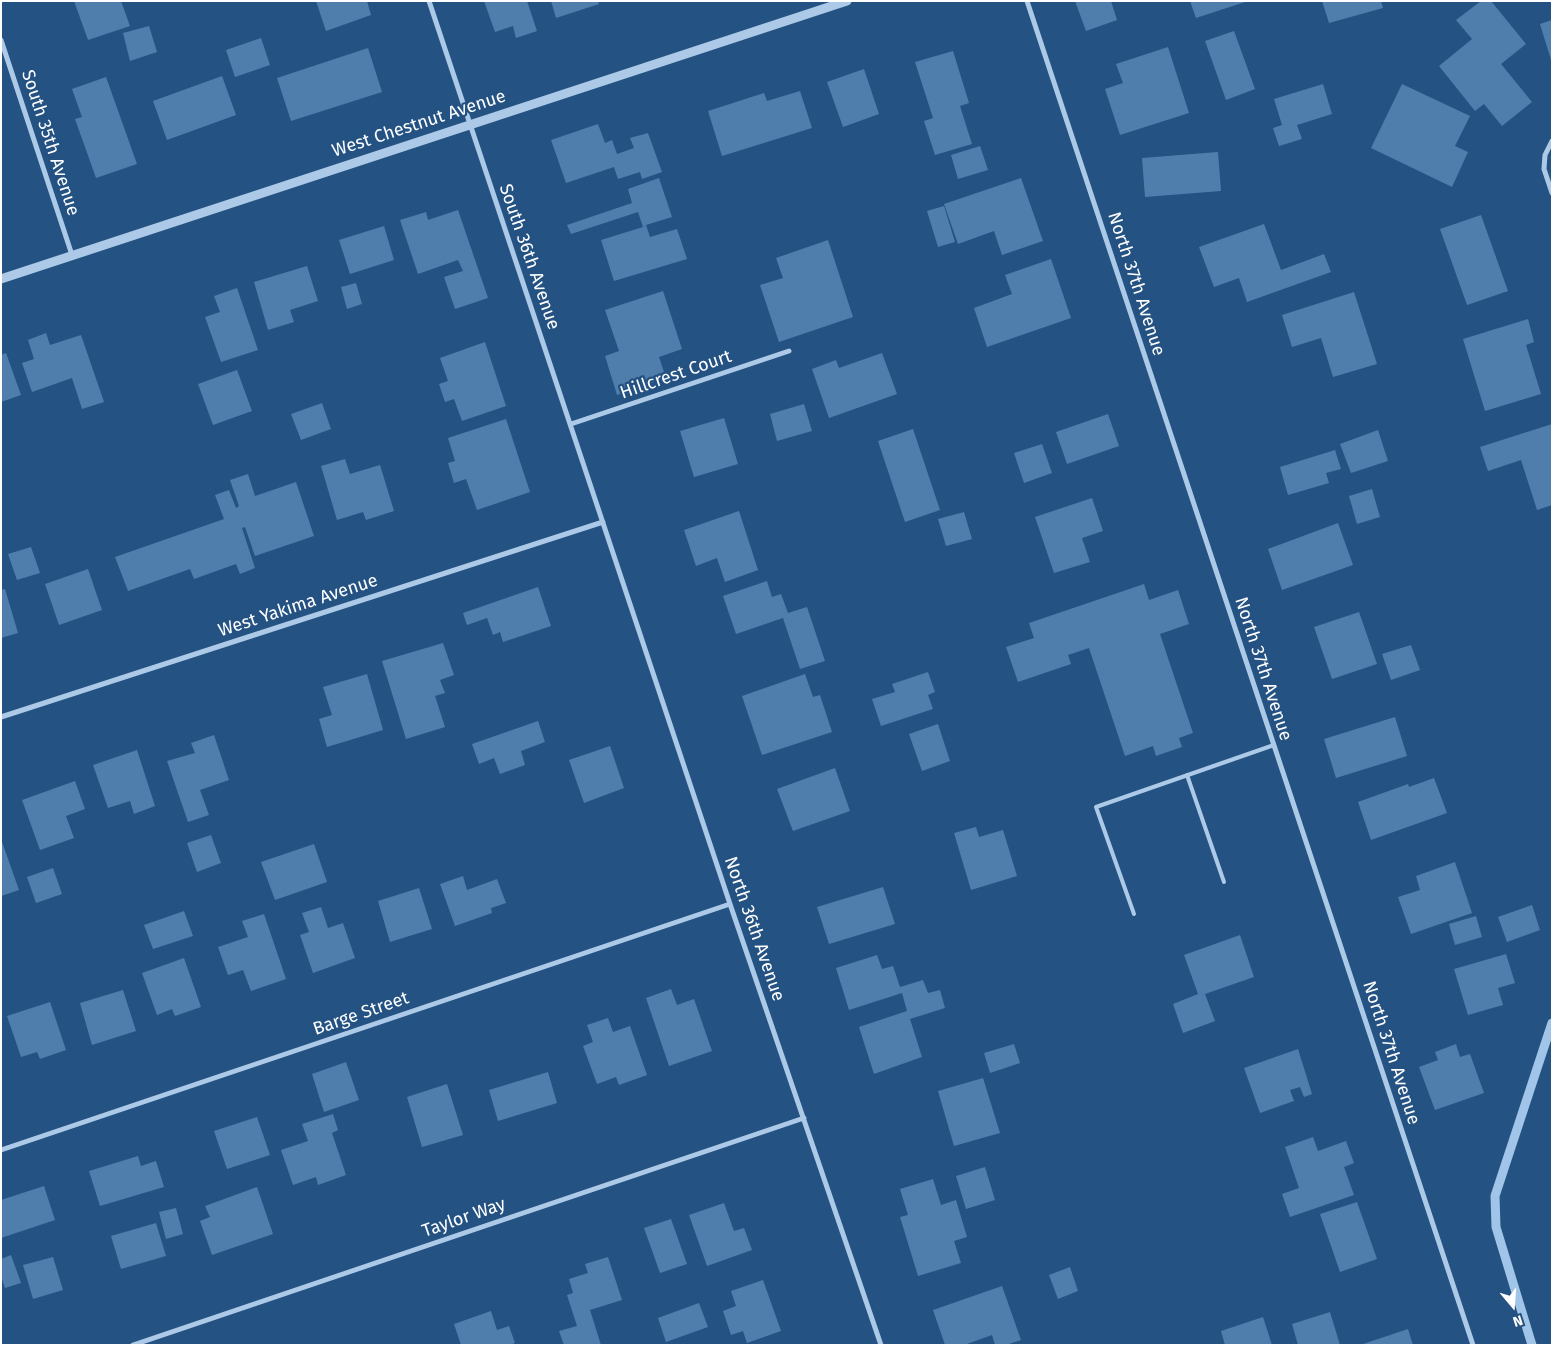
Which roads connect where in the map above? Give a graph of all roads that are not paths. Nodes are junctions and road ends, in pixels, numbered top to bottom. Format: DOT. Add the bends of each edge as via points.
graph roads {
  1 [pos="429,1"];
  2 [pos="847,1"];
  3 [pos="1027,1"];
  4 [pos="1,40"];
  5 [pos="470,125"];
  6 [pos="1552,141"];
  7 [pos="1552,192"];
  8 [pos="72,255"];
  9 [pos="1,279"];
  10 [pos="789,351"];
  11 [pos="571,424"];
  12 [pos="603,522"];
  13 [pos="1,717"];
  14 [pos="1274,746"];
  15 [pos="1187,775"];
  16 [pos="1224,882"];
  17 [pos="730,904"];
  18 [pos="1134,914"];
  19 [pos="804,1118"];
  20 [pos="1,1150"];
  21 [pos="133,1345"];
  22 [pos="881,1345"];
  23 [pos="1473,1345"];
  1 -- 5 [label="street, South 36th Avenue"];
  2 -- 5 [label="street, West Chestnut Avenue"];
  3 -- 14 [label="street, North 37th Avenue"];
  4 -- 8 [label="street, South 35th Avenue"];
  5 -- 8 [label="street, West Chestnut Avenue"];
  5 -- 11 [label="street, South 36th Avenue"];
  6 -- 7 [label="street" via="1545,156 1544,169"];
  8 -- 9 [label="street, West Chestnut Avenue"];
  10 -- 11 [label="street, Hillcrest Court"];
  11 -- 12 [label="street, South 36th Avenue"];
  12 -- 13 [label="street, West Yakima Avenue"];
  12 -- 17 [label="street, North 36th Avenue"];
  14 -- 15 [label="lane"];
  14 -- 23 [label="street, North 37th Avenue"];
  15 -- 16 [label="lane"];
  15 -- 18 [label="lane" via="1096,807"];
  17 -- 19 [label="street, North 36th Avenue"];
  17 -- 20 [label="street, Barge Street"];
  19 -- 21 [label="street, Taylor Way"];
  19 -- 22 [label="street, North 36th Avenue"];
}
